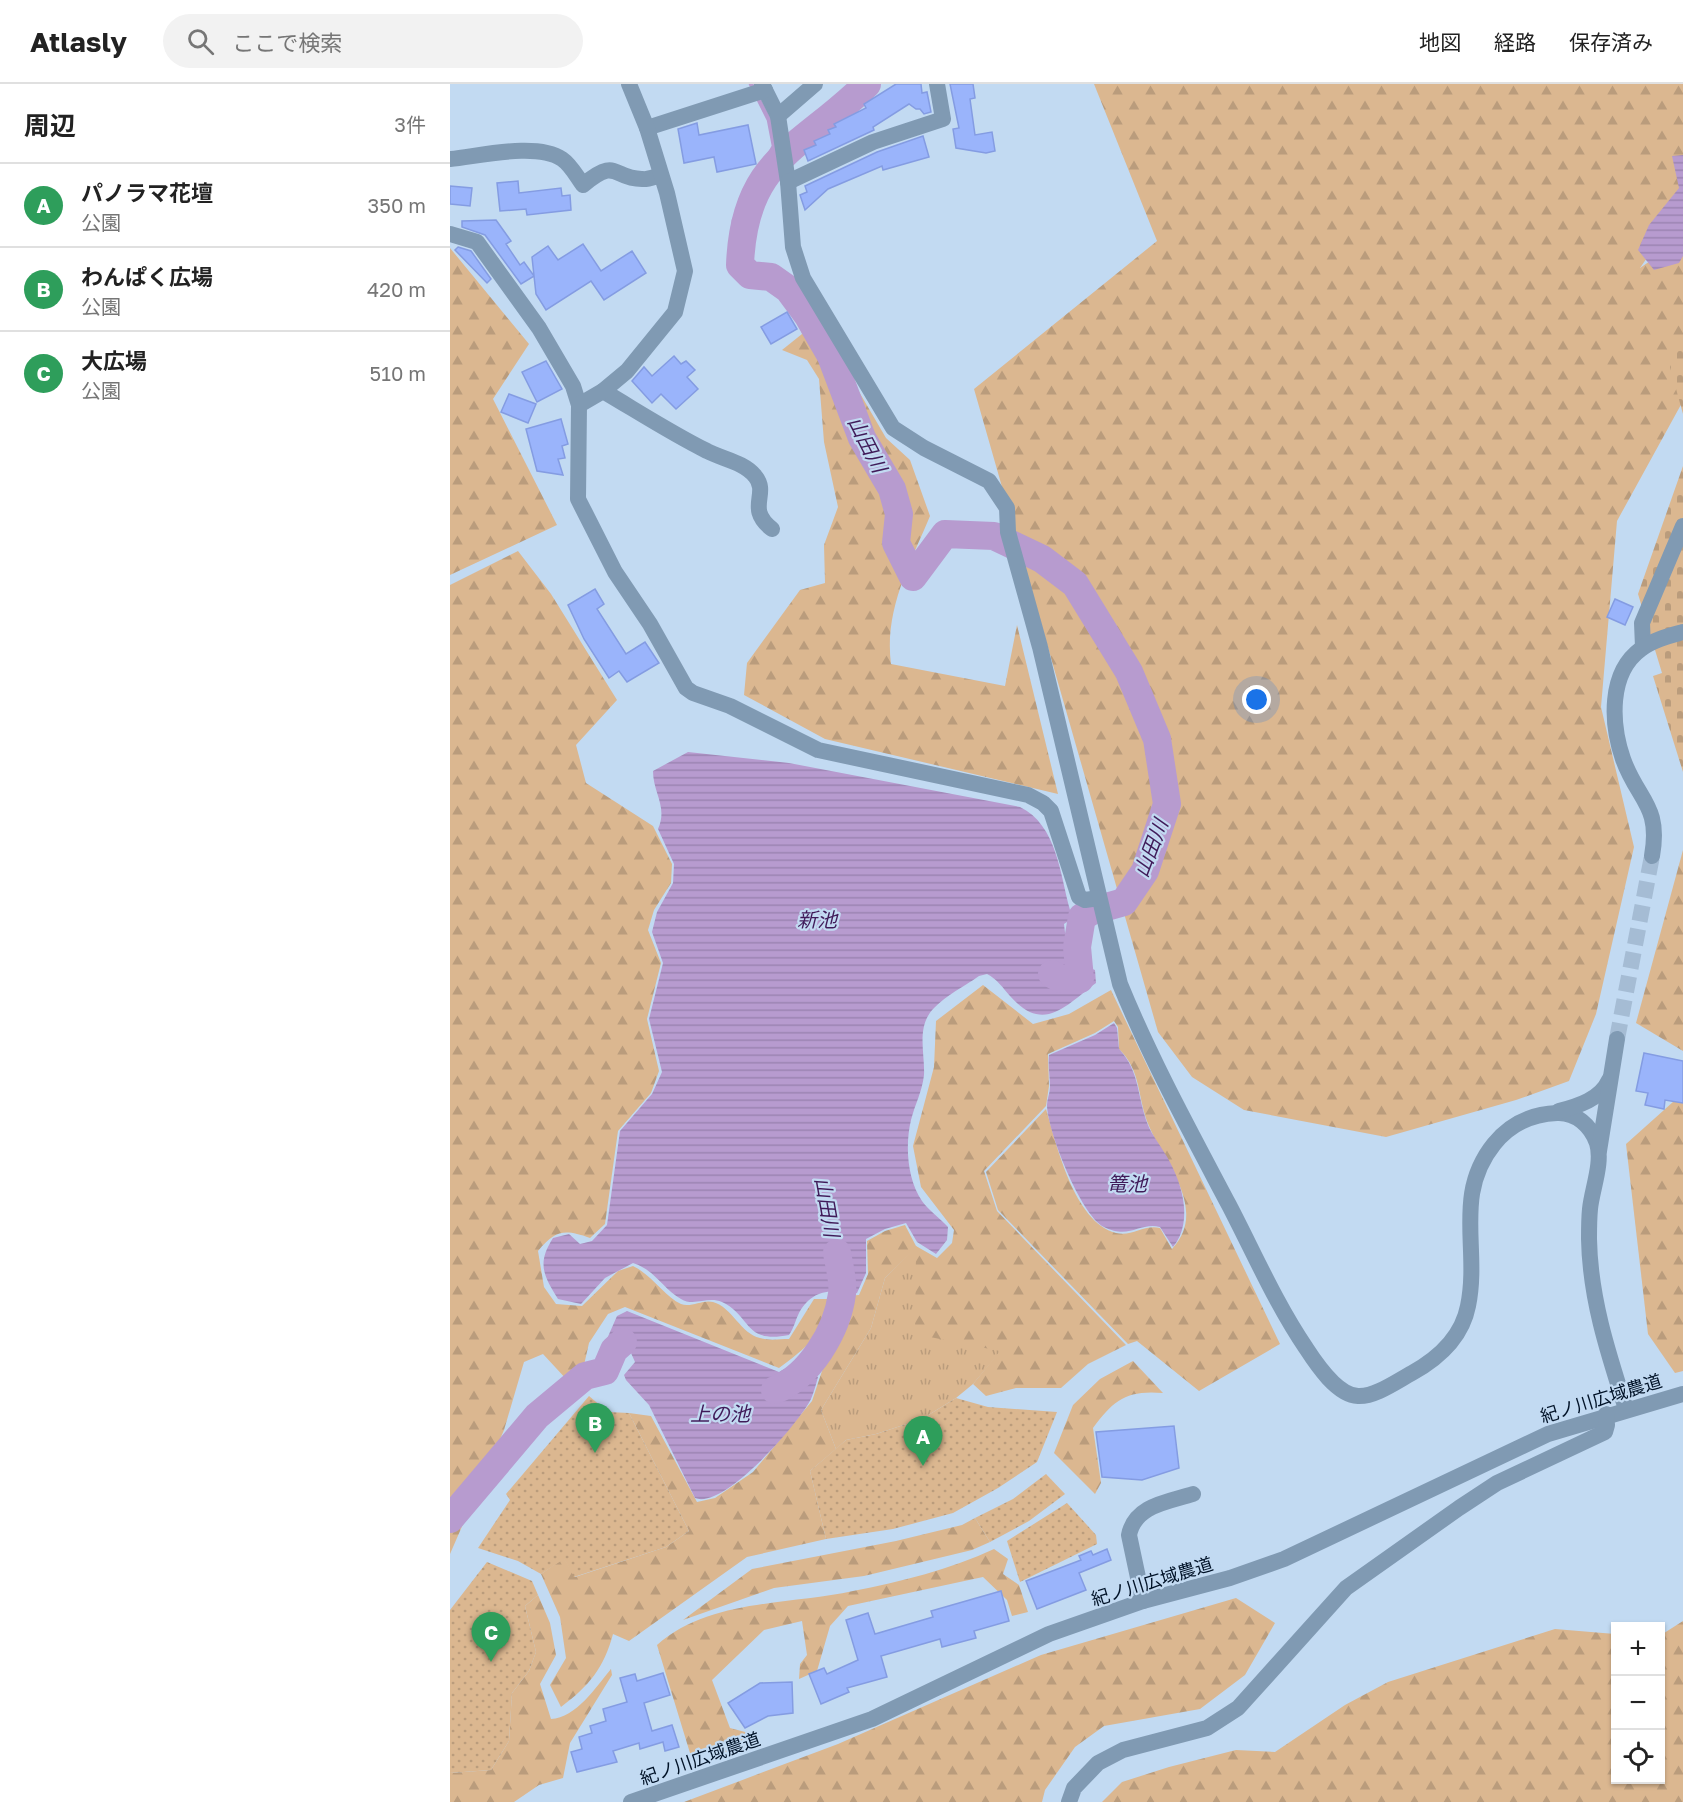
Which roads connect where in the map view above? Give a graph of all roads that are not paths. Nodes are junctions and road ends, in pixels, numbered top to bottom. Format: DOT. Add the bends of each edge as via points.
graph roads {
  1 [pos="629,84"];
  2 [pos="815,84"];
  3 [pos="937,84"];
  4 [pos="763,87"];
  5 [pos="778,116"];
  6 [pos="647,128"];
  7 [pos="450,159"];
  8 [pos="662,175"];
  9 [pos="788,182"];
  10 [pos="450,234"];
  11 [pos="603,392"];
  12 [pos="579,405"];
  13 [pos="1683,526"];
  14 [pos="772,529"];
  15 [pos="1683,632"];
  16 [pos="1642,647"];
  17 [pos="1652,856"];
  18 [pos="1099,898"];
  19 [pos="1617,1039"];
  20 [pos="1611,1076"];
  21 [pos="1550,1113"];
  22 [pos="1598,1152"];
  23 [pos="1683,1394"];
  24 [pos="1626,1409"];
  25 [pos="1606,1414"];
  26 [pos="1193,1494"];
  27 [pos="1143,1601"];
  28 [pos="631,1802"];
  29 [pos="1069,1802"];
  1 -- 6 [label="street"];
  2 -- 5 [label="street"];
  3 -- 9 [label="street" via="943,119 873,142"];
  4 -- 5 [label="street"];
  4 -- 6 [label="street"];
  5 -- 9 [label="street"];
  6 -- 8 [label="street"];
  7 -- 8 [label="street" via="546,152 564,160 584,184 611,169 641,180"];
  8 -- 11 [label="street" via="685,271 675,312 627,371"];
  9 -- 18 [label="street" via="793,248 802,278 892,428 990,481 1007,508 1008,532 1040,647"];
  10 -- 12 [label="street" via="477,242 539,328 573,386"];
  11 -- 12 [label="street"];
  11 -- 14 [label="street" via="756,477 761,520"];
  12 -- 18 [label="street" via="578,500 615,572 686,688 818,750 1028,795 1052,811 1079,897"];
  13 -- 16 [label="street" via="1642,623"];
  15 -- 16 [label="street"];
  16 -- 17 [label="street" via="1621,673 1615,721 1623,760 1655,822"];
  18 -- 21 [label="street" via="1120,984 1139,1029 1307,1349 1347,1394 1362,1396 1428,1364 1457,1333 1469,1299 1470,1198 1476,1173 1506,1131 1527,1119"];
  19 -- 20 [label="street"];
  20 -- 21 [label="street" via="1591,1099"];
  20 -- 22 [label="street"];
  21 -- 22 [label="street" via="1578,1117 1592,1134"];
  22 -- 24 [label="street" via="1590,1209 1591,1274 1606,1345"];
  23 -- 24 [label="street, 紀ノ川広域農道"];
  24 -- 25 [label="street, 紀ノ川広域農道"];
  25 -- 27 [label="street, 紀ノ川広域農道" via="1538,1438 1284,1558 1230,1578"];
  25 -- 29 [label="street" via="1605,1432 1483,1492 1346,1588 1238,1708 1207,1728 1123,1750 1098,1763 1074,1788"];
  26 -- 27 [label="street" via="1145,1510 1130,1527"];
  27 -- 28 [label="street, 紀ノ川広域農道" via="1049,1634 872,1719"];
}
